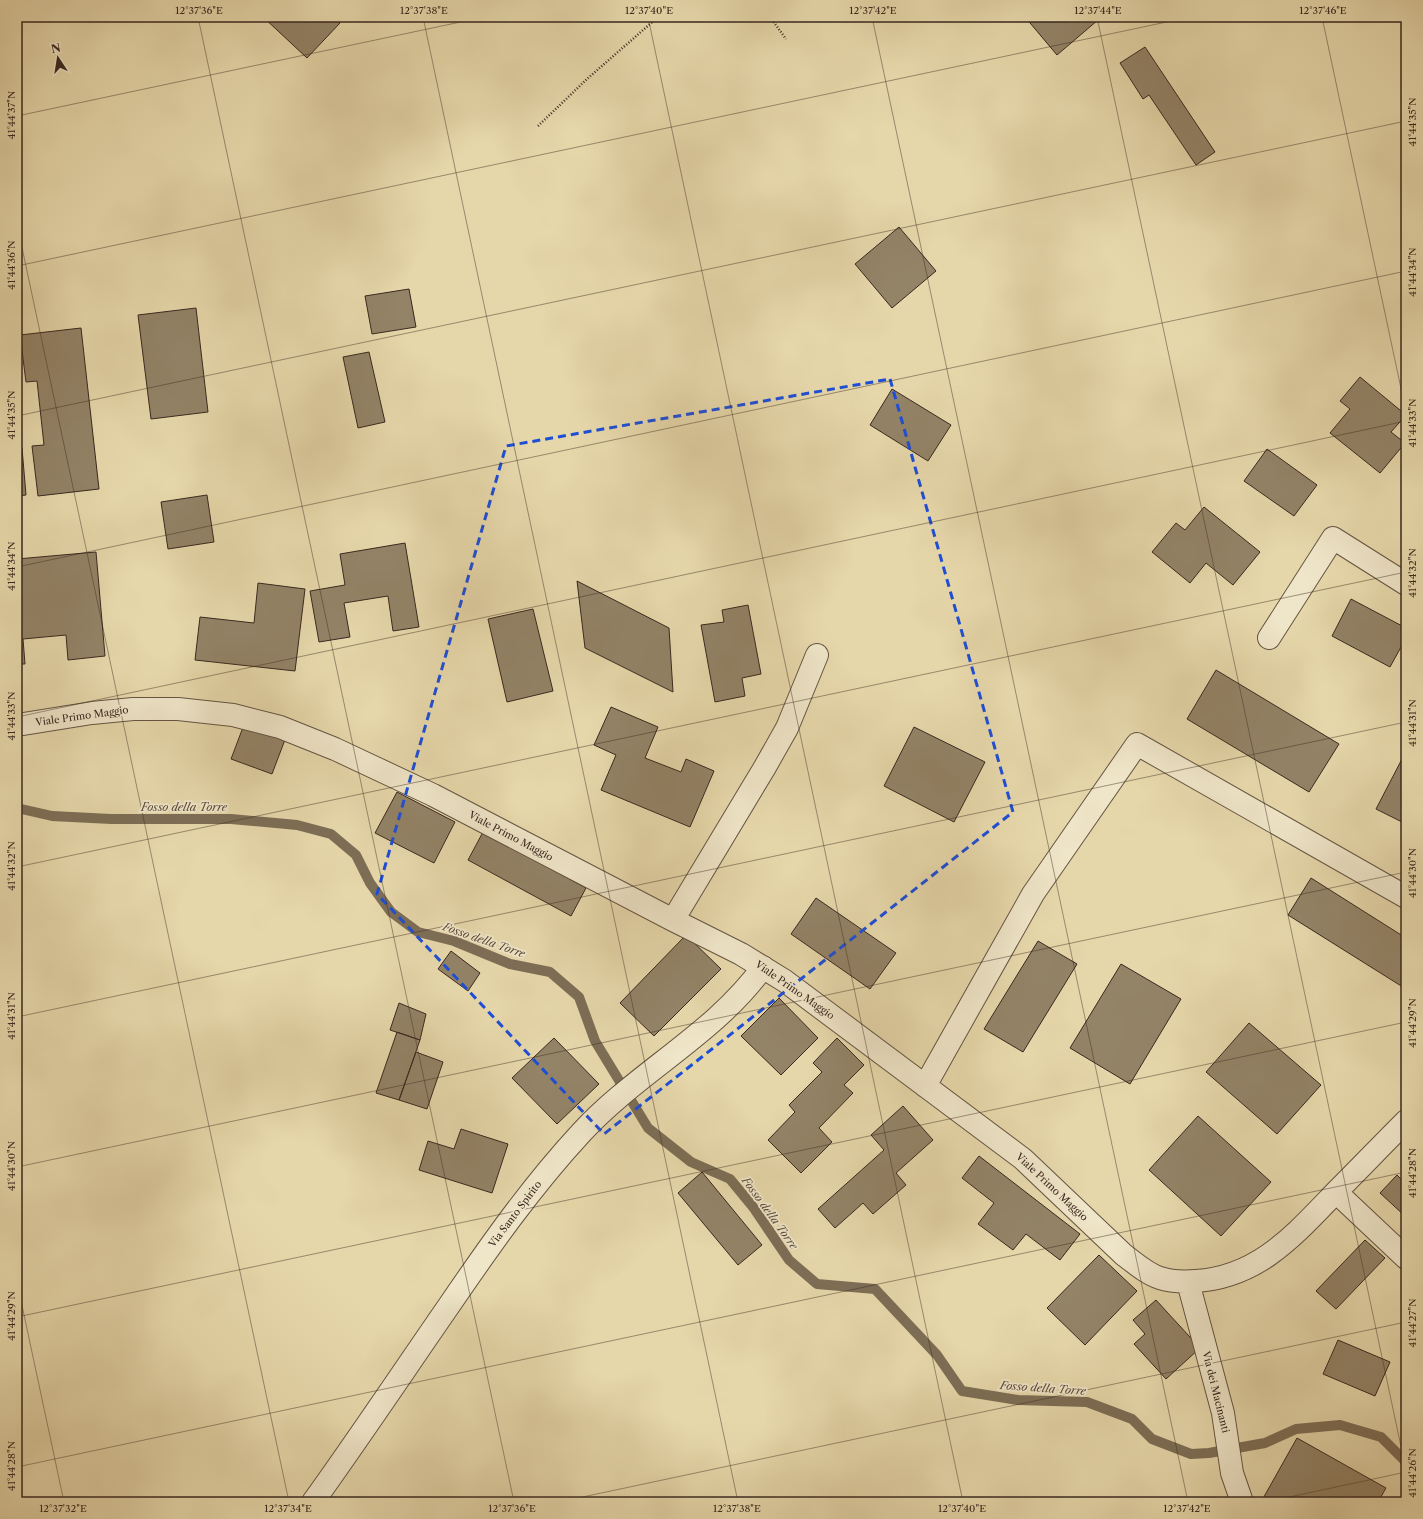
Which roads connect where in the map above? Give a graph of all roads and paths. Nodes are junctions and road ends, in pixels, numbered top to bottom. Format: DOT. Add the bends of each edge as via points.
graph roads {
  1 [pos="658,17"];
  2 [pos="770,17"];
  3 [pos="786,39"];
  4 [pos="538,126"];
  5 [pos="1406,584"];
  6 [pos="1269,638"];
  7 [pos="817,655"];
  8 [pos="17,725"];
  9 [pos="1406,897"];
  10 [pos="672,920"];
  11 [pos="763,967"];
  12 [pos="926,1086"];
  13 [pos="1406,1120"];
  14 [pos="1336,1192"];
  15 [pos="1406,1258"];
  16 [pos="1188,1282"];
  17 [pos="313,1502"];
  18 [pos="1242,1502"];
  1 -- 4 [label="path"];
  2 -- 3 [label="path"];
  5 -- 6 [label="street" via="1333,538"];
  7 -- 10 [label="street" via="787,728"];
  8 -- 10 [label="street, Viale Primo Maggio" via="112,710 178,709 233,715 280,727 433,795"];
  9 -- 12 [label="street" via="1137,744 1033,894"];
  10 -- 11 [label="street, Viale Primo Maggio"];
  11 -- 12 [label="street, Viale Primo Maggio"];
  11 -- 17 [label="street, Via Santo Spirito" via="740,996 720,1015 636,1082 582,1132 538,1183"];
  12 -- 16 [label="street, Viale Primo Maggio" via="1023,1159 1138,1266 1158,1278"];
  13 -- 14 [label="street, Viale Primo Maggio"];
  14 -- 15 [label="street"];
  14 -- 16 [label="street, Viale Primo Maggio" via="1296,1233 1255,1264 1230,1275"];
  16 -- 18 [label="street, Via dei Macinanti" via="1220,1398 1231,1464"];
}
